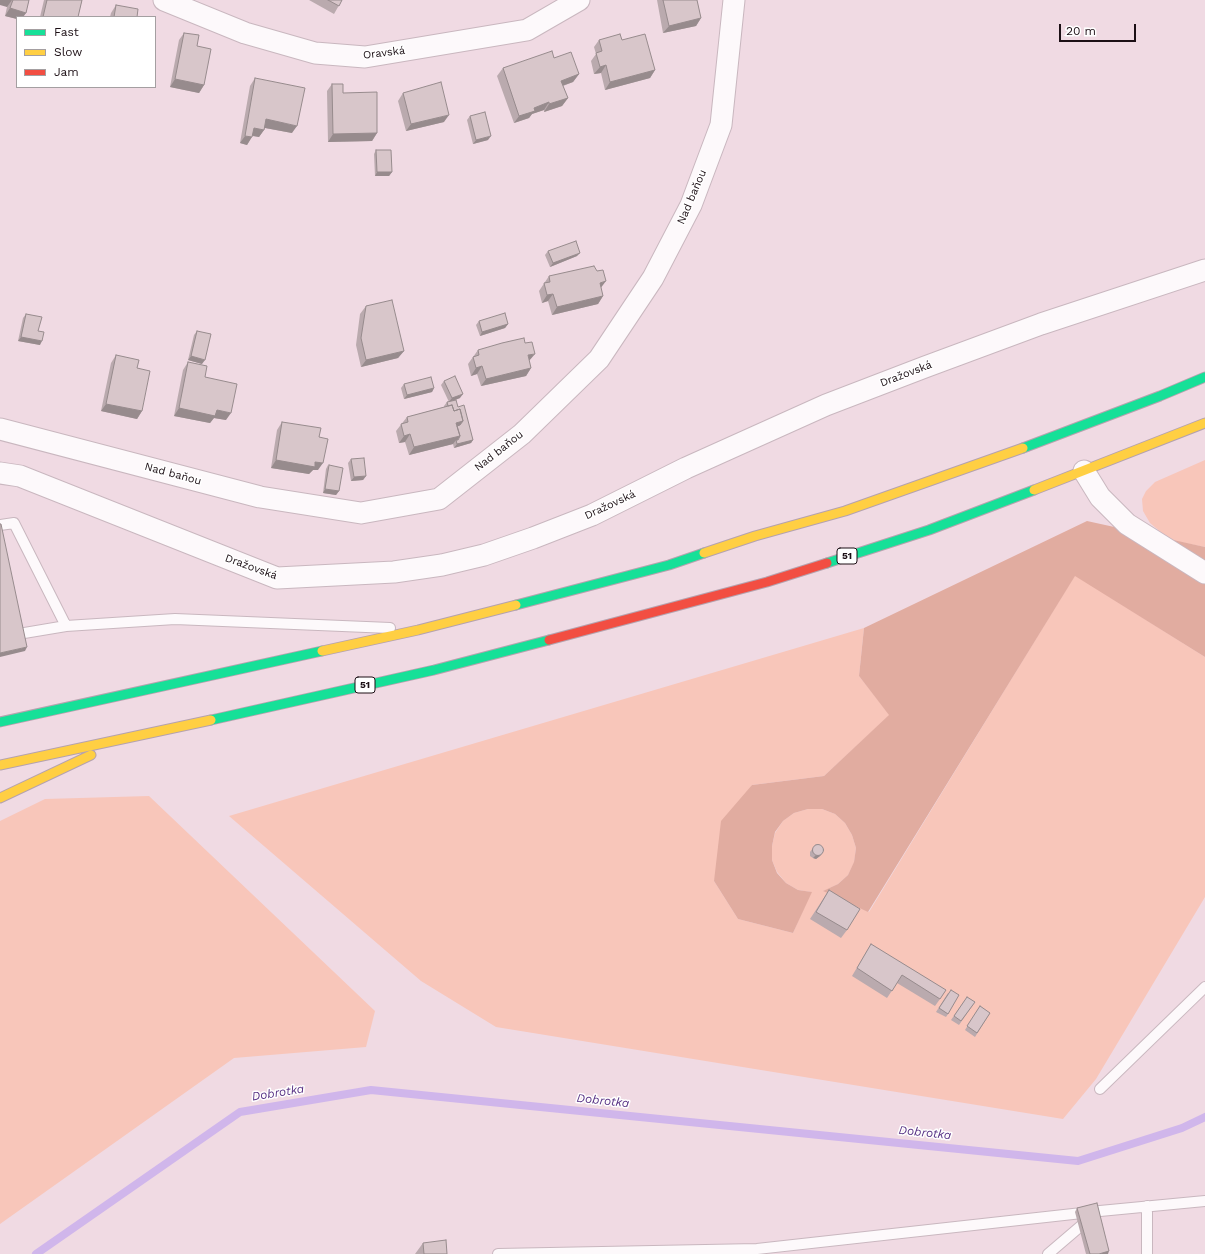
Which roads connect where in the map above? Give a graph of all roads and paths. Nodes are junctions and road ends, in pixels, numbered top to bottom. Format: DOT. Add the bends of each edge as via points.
graph roads {
  1 [pos="164,0"];
  2 [pos="579,0"];
  3 [pos="734,0"];
  4 [pos="1205,270"];
  5 [pos="1205,377"];
  6 [pos="1205,423"];
  7 [pos="0,429"];
  8 [pos="1084,471"];
  9 [pos="0,472"];
  10 [pos="0,525"];
  11 [pos="1205,573"];
  12 [pos="66,626"];
  13 [pos="418,630"];
  14 [pos="0,638"];
  15 [pos="0,722"];
  16 [pos="123,739"];
  17 [pos="0,765"];
  18 [pos="0,798"];
  19 [pos="1205,987"];
  20 [pos="1100,1089"];
  21 [pos="1205,1202"];
  22 [pos="1147,1206"];
  23 [pos="1100,1211"];
  24 [pos="757,1251"];
  25 [pos="498,1254"];
  26 [pos="1048,1254"];
  27 [pos="1147,1254"];
  1 -- 2 [label="street, Oravská" via="245,33 315,52 365,57 528,30"];
  3 -- 7 [label="street, Nad baňou" via="721,125 690,205 653,278 599,359 522,434 439,499 360,513 260,497"];
  4 -- 9 [label="street, Dražovská" via="1041,324 918,369 819,408 686,468 592,515 484,555 442,565 394,572 277,578 20,476"];
  5 -- 13 [label="main road" via="1011,453 845,511 755,536 669,565"];
  6 -- 8 [label="main road, 51"];
  8 -- 11 [label="street" via="1100,497 1127,524"];
  8 -- 16 [label="main road, 51" via="929,530 767,582 434,670"];
  10 -- 12 [label="lane" via="14,523"];
  12 -- 13 [label="lane" via="175,619"];
  12 -- 14 [label="lane"];
  13 -- 15 [label="main road"];
  16 -- 17 [label="main road, 51"];
  16 -- 18 [label="main road"];
  19 -- 20 [label="lane"];
  21 -- 22 [label="lane"];
  22 -- 23 [label="lane"];
  22 -- 27 [label="lane"];
  23 -- 24 [label="lane"];
  23 -- 26 [label="lane"];
  24 -- 25 [label="lane"];
}
